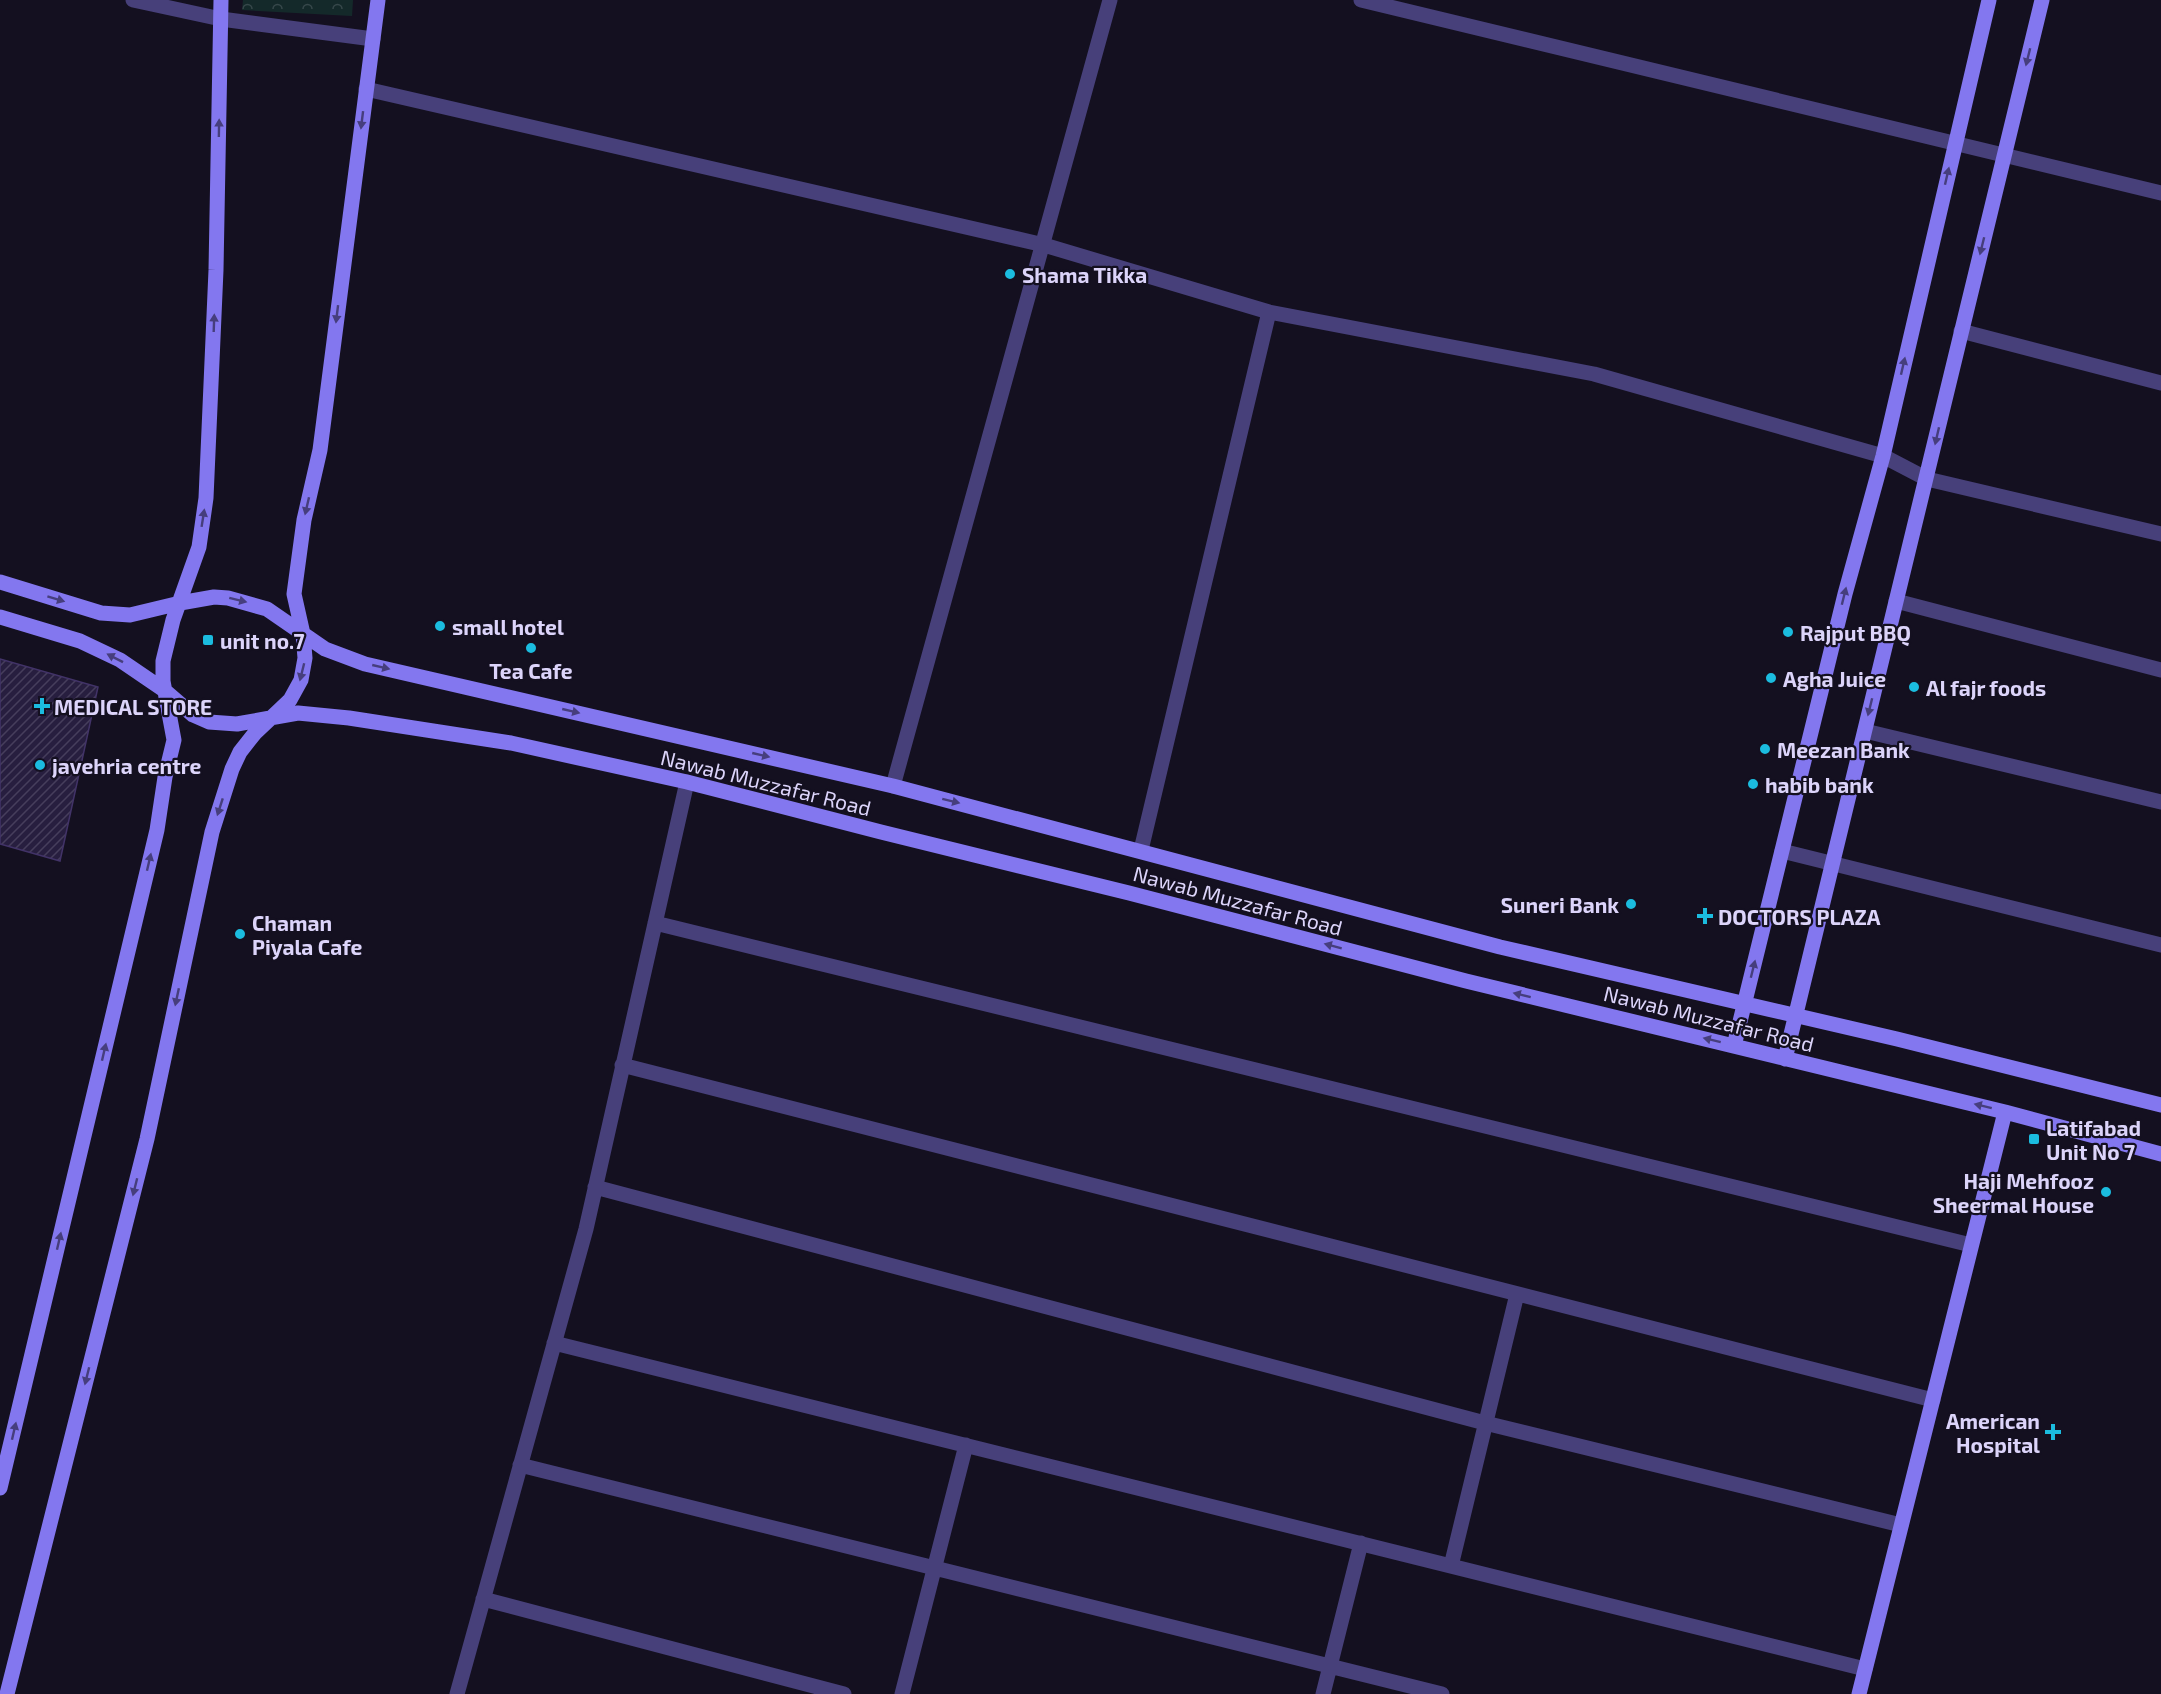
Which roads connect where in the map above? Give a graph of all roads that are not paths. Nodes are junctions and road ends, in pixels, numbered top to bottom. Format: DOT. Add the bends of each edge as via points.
graph roads {
  1 [pos="133,0"];
  2 [pos="221,0"];
  3 [pos="378,0"];
  4 [pos="1110,0"];
  5 [pos="1361,0"];
  6 [pos="1989,0"];
  7 [pos="2042,0"];
  8 [pos="221,19"];
  9 [pos="373,39"];
  10 [pos="366,89"];
  11 [pos="1954,144"];
  12 [pos="2004,154"];
  13 [pos="2161,193"];
  14 [pos="1044,245"];
  15 [pos="1269,312"];
  16 [pos="1961,331"];
  17 [pos="2161,383"];
  18 [pos="1882,456"];
  19 [pos="1927,478"];
  20 [pos="2161,534"];
  21 [pos="0,582"];
  22 [pos="1896,601"];
  23 [pos="180,603"];
  24 [pos="0,617"];
  25 [pos="303,634"];
  26 [pos="2161,670"];
  27 [pos="164,690"];
  28 [pos="270,718"];
  29 [pos="1865,731"];
  30 [pos="687,782"];
  31 [pos="892,786"];
  32 [pos="2161,802"];
  33 [pos="1141,850"];
  34 [pos="1782,851"];
  35 [pos="1833,864"];
  36 [pos="655,923"];
  37 [pos="2161,945"];
  38 [pos="1745,1004"];
  39 [pos="1796,1015"];
  40 [pos="1734,1046"];
  41 [pos="1785,1059"];
  42 [pos="622,1065"];
  43 [pos="2161,1105"];
  44 [pos="2005,1112"];
  45 [pos="2161,1154"];
  46 [pos="595,1187"];
  47 [pos="1971,1245"];
  48 [pos="1517,1294"];
  49 [pos="554,1343"];
  50 [pos="1933,1400"];
  51 [pos="1485,1423"];
  52 [pos="966,1445"];
  53 [pos="520,1465"];
  54 [pos="0,1488"];
  55 [pos="1901,1525"];
  56 [pos="1361,1544"];
  57 [pos="1451,1566"];
  58 [pos="934,1568"];
  59 [pos="483,1599"];
  60 [pos="1330,1666"];
  61 [pos="1865,1669"];
  62 [pos="7,1694"];
  63 [pos="457,1694"];
  64 [pos="844,1694"];
  65 [pos="902,1694"];
  66 [pos="1323,1694"];
  67 [pos="1442,1694"];
  68 [pos="1859,1694"];
  1 -- 8 [label="street"];
  2 -- 8 [label="street"];
  3 -- 9 [label="street"];
  4 -- 14 [label="street"];
  5 -- 11 [label="street"];
  6 -- 11 [label="street"];
  7 -- 12 [label="street, one-way"];
  8 -- 9 [label="street"];
  23 -- 8 [label="street, one-way" via="199,547 206,498"];
  9 -- 10 [label="street"];
  10 -- 14 [label="street"];
  10 -- 25 [label="street, one-way" via="320,450 304,520 294,594"];
  11 -- 12 [label="street"];
  18 -- 11 [label="street, one-way"];
  12 -- 13 [label="street"];
  12 -- 16 [label="street, one-way"];
  14 -- 15 [label="street"];
  14 -- 31 [label="street"];
  15 -- 18 [label="street" via="1594,374"];
  15 -- 33 [label="street"];
  16 -- 17 [label="street"];
  16 -- 19 [label="street, one-way"];
  18 -- 19 [label="street"];
  34 -- 18 [label="street, one-way"];
  19 -- 20 [label="street"];
  19 -- 22 [label="street"];
  21 -- 23 [label="street, one-way" via="101,614 130,615"];
  22 -- 26 [label="street"];
  22 -- 29 [label="street, one-way"];
  23 -- 25 [label="street, one-way" via="228,597 267,609"];
  23 -- 27 [label="street" via="164,651"];
  27 -- 24 [label="street, one-way" via="120,660 80,641"];
  25 -- 28 [label="street, one-way" via="305,658 301,680 290,700"];
  25 -- 31 [label="street, Nawab Muzzafar Road, one-way" via="325,649 365,664"];
  27 -- 28 [label="street" via="193,715 209,722 237,724"];
  54 -- 27 [label="street, one-way" via="157,830 174,740"];
  28 -- 30 [label="street, Nawab Muzzafar Road" via="298,713 349,718 511,743"];
  28 -- 62 [label="street, one-way" via="240,752 212,832 147,1139"];
  29 -- 32 [label="street"];
  29 -- 35 [label="street"];
  30 -- 36 [label="street"];
  40 -- 30 [label="street, Nawab Muzzafar Road, one-way"];
  31 -- 33 [label="street, Nawab Muzzafar Road, one-way"];
  33 -- 38 [label="street, Nawab Muzzafar Road" via="1500,947"];
  34 -- 35 [label="street"];
  38 -- 34 [label="street, one-way"];
  35 -- 37 [label="street"];
  35 -- 39 [label="street"];
  36 -- 42 [label="street"];
  36 -- 47 [label="street"];
  38 -- 39 [label="street, Nawab Muzzafar Road"];
  38 -- 40 [label="street"];
  39 -- 41 [label="street"];
  39 -- 43 [label="street, Nawab Muzzafar Road"];
  40 -- 41 [label="street, Nawab Muzzafar Road"];
  44 -- 41 [label="street, Nawab Muzzafar Road, one-way"];
  42 -- 46 [label="street"];
  42 -- 48 [label="street"];
  44 -- 45 [label="street, Nawab Muzzafar Road"];
  44 -- 47 [label="street"];
  46 -- 49 [label="street"];
  46 -- 51 [label="street"];
  47 -- 50 [label="street"];
  48 -- 50 [label="street"];
  48 -- 51 [label="street"];
  49 -- 52 [label="street"];
  49 -- 53 [label="street"];
  50 -- 55 [label="street"];
  51 -- 55 [label="street"];
  51 -- 57 [label="street"];
  52 -- 56 [label="street"];
  52 -- 58 [label="street"];
  53 -- 58 [label="street"];
  53 -- 59 [label="street"];
  55 -- 61 [label="street"];
  56 -- 57 [label="street"];
  56 -- 60 [label="street"];
  57 -- 61 [label="street"];
  58 -- 60 [label="street"];
  58 -- 65 [label="street"];
  59 -- 63 [label="street"];
  59 -- 64 [label="street"];
  60 -- 66 [label="street"];
  60 -- 67 [label="street"];
  61 -- 68 [label="street"];
}
